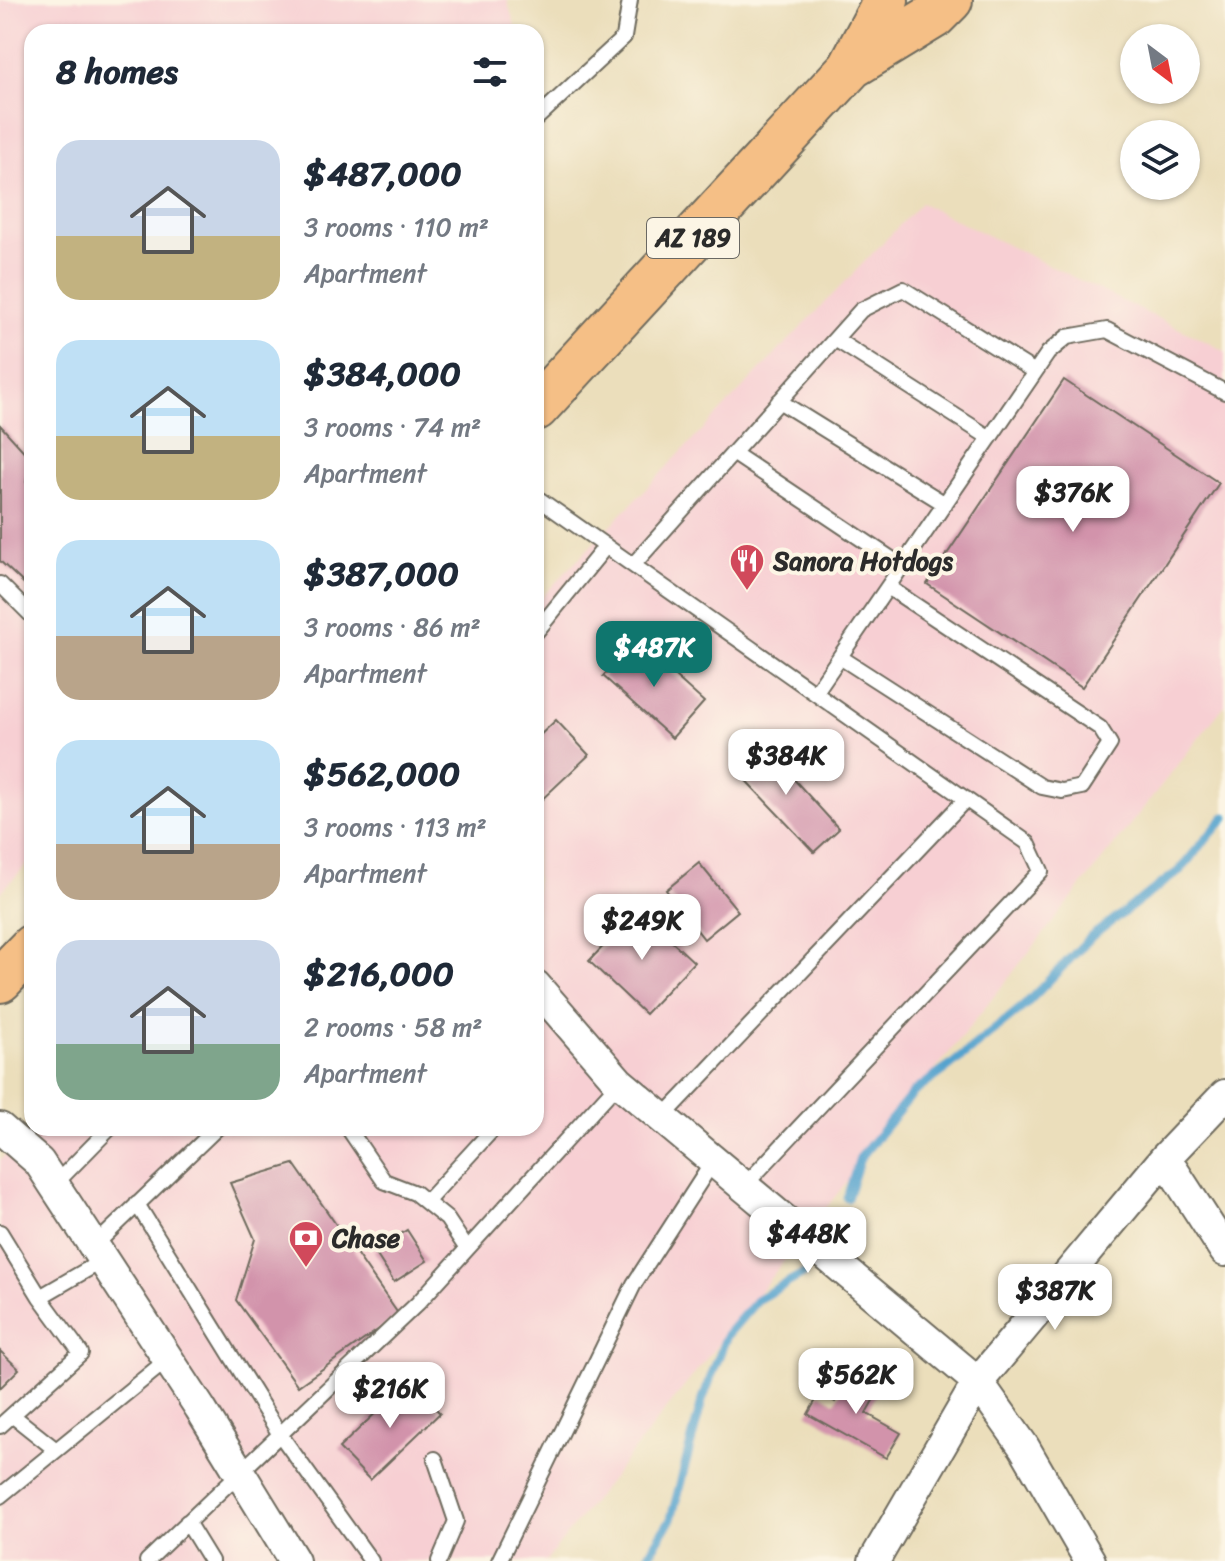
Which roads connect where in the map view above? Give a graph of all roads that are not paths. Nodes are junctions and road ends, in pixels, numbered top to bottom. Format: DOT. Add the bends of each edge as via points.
graph roads {
  1 [pos="630,0"];
  2 [pos="886,0"];
  3 [pos="950,0"];
  4 [pos="850,68"];
  5 [pos="544,112"];
  6 [pos="835,339"];
  7 [pos="1035,372"];
  8 [pos="1225,392"];
  9 [pos="544,399"];
  10 [pos="779,401"];
  11 [pos="990,438"];
  12 [pos="733,453"];
  13 [pos="544,503"];
  14 [pos="945,504"];
  15 [pos="606,546"];
  16 [pos="633,565"];
  17 [pos="902,566"];
  18 [pos="0,584"];
  19 [pos="888,587"];
  20 [pos="24,608"];
  21 [pos="544,622"];
  22 [pos="840,657"];
  23 [pos="815,693"];
  24 [pos="966,799"];
  25 [pos="24,955"];
  26 [pos="0,980"];
  27 [pos="544,996"];
  28 [pos="619,1082"];
  29 [pos="1225,1095"];
  30 [pos="663,1117"];
  31 [pos="0,1128"];
  32 [pos="102,1136"];
  33 [pos="209,1136"];
  34 [pos="353,1136"];
  35 [pos="487,1136"];
  36 [pos="1165,1158"];
  37 [pos="714,1160"];
  38 [pos="53,1185"];
  39 [pos="744,1186"];
  40 [pos="426,1202"];
  41 [pos="137,1204"];
  42 [pos="0,1232"];
  43 [pos="467,1249"];
  44 [pos="1225,1251"];
  45 [pos="98,1254"];
  46 [pos="40,1297"];
  47 [pos="167,1360"];
  48 [pos="978,1382"];
  49 [pos="12,1415"];
  50 [pos="0,1426"];
  51 [pos="279,1433"];
  52 [pos="56,1450"];
  53 [pos="435,1459"];
  54 [pos="239,1472"];
  55 [pos="0,1496"];
  56 [pos="187,1522"];
  57 [pos="147,1561"];
  58 [pos="211,1561"];
  59 [pos="294,1561"];
  60 [pos="371,1561"];
  61 [pos="439,1561"];
  62 [pos="499,1561"];
  63 [pos="874,1561"];
  64 [pos="1090,1561"];
  1 -- 5 [label="lane" via="624,37"];
  2 -- 4 [label="main road, AZ 189"];
  3 -- 4 [label="main road, AZ 189" via="934,16"];
  4 -- 9 [label="main road, AZ 189"];
  6 -- 7 [label="lane" via="861,310 903,289"];
  6 -- 10 [label="lane"];
  6 -- 11 [label="lane"];
  7 -- 8 [label="lane" via="1067,337 1107,330"];
  7 -- 11 [label="lane"];
  10 -- 12 [label="lane"];
  10 -- 14 [label="lane"];
  11 -- 14 [label="lane"];
  12 -- 16 [label="lane"];
  12 -- 17 [label="lane"];
  13 -- 15 [label="lane"];
  14 -- 17 [label="lane"];
  15 -- 16 [label="lane"];
  15 -- 21 [label="lane"];
  16 -- 23 [label="lane"];
  17 -- 19 [label="lane"];
  18 -- 20 [label="lane"];
  19 -- 22 [label="lane"];
  19 -- 22 [label="lane" via="1100,728 1110,744 1082,787 1042,787"];
  22 -- 23 [label="lane"];
  23 -- 24 [label="lane"];
  24 -- 30 [label="lane"];
  24 -- 39 [label="lane" via="1028,843 1041,871"];
  25 -- 26 [label="main road"];
  27 -- 28 [label="street"];
  28 -- 30 [label="street"];
  28 -- 43 [label="lane"];
  29 -- 36 [label="street"];
  30 -- 37 [label="street"];
  31 -- 38 [label="street" via="39,1162"];
  32 -- 38 [label="lane"];
  33 -- 41 [label="lane"];
  34 -- 40 [label="lane" via="384,1181"];
  35 -- 40 [label="lane"];
  36 -- 44 [label="street"];
  36 -- 48 [label="street"];
  37 -- 39 [label="street"];
  37 -- 62 [label="lane" via="634,1284"];
  38 -- 45 [label="street"];
  39 -- 48 [label="street"];
  40 -- 43 [label="lane" via="447,1219"];
  41 -- 45 [label="lane"];
  41 -- 51 [label="lane"];
  42 -- 46 [label="lane"];
  43 -- 51 [label="lane" via="418,1303"];
  45 -- 46 [label="lane"];
  45 -- 47 [label="street"];
  46 -- 49 [label="lane" via="81,1353"];
  47 -- 52 [label="lane"];
  47 -- 54 [label="street"];
  48 -- 63 [label="street"];
  48 -- 64 [label="street" via="1024,1447"];
  49 -- 50 [label="lane"];
  49 -- 52 [label="lane"];
  51 -- 54 [label="lane"];
  51 -- 60 [label="lane"];
  52 -- 55 [label="lane"];
  53 -- 61 [label="lane" via="456,1521"];
  54 -- 56 [label="lane"];
  54 -- 59 [label="street"];
  56 -- 57 [label="lane"];
  56 -- 58 [label="lane"];
}
